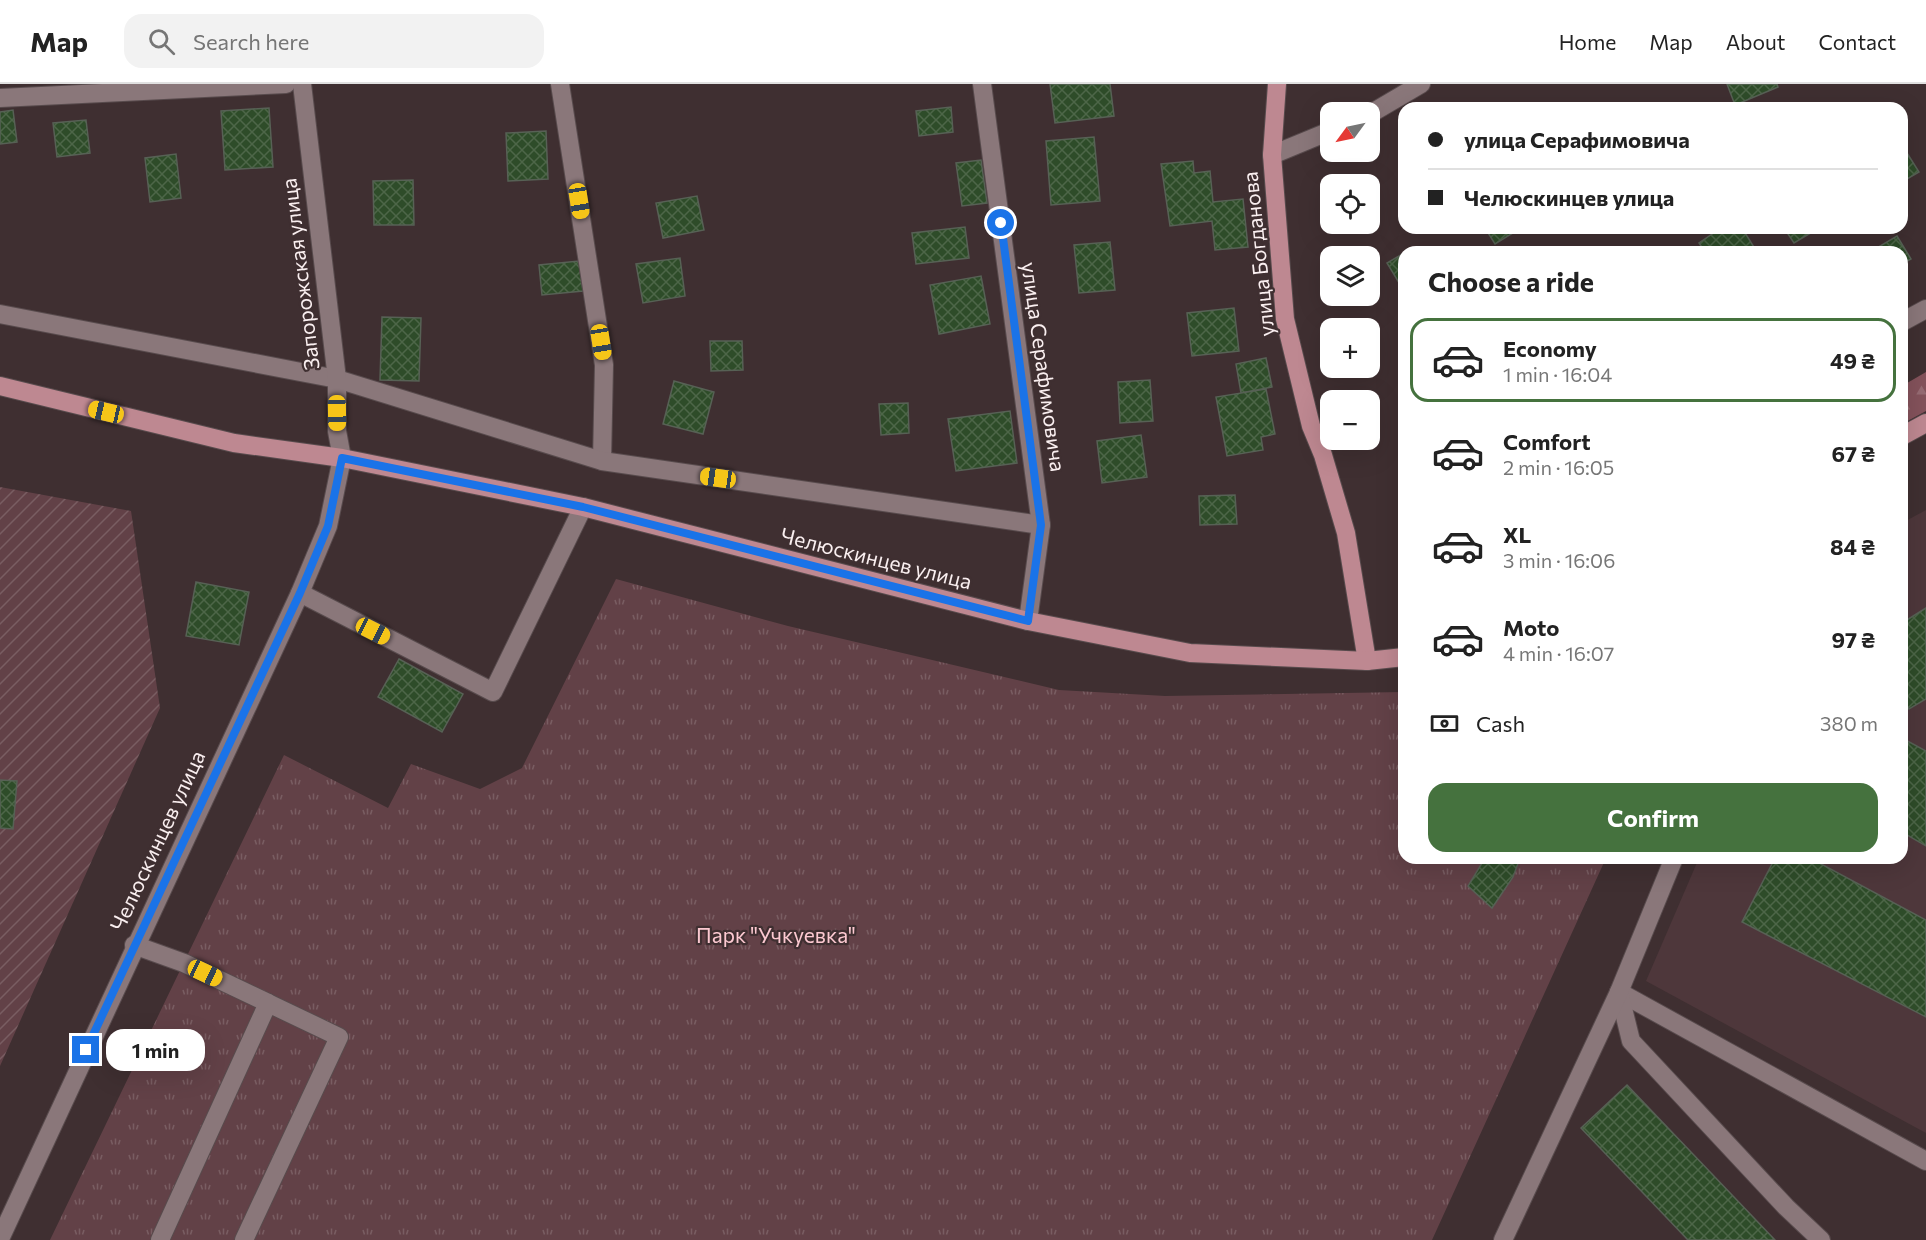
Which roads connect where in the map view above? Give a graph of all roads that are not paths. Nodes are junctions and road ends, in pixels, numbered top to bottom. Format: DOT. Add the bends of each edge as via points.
graph roads {
  1 [pos="286,84"];
  2 [pos="302,84"];
  3 [pos="560,84"];
  4 [pos="982,84"];
  5 [pos="1277,84"];
  6 [pos="1421,84"];
  7 [pos="0,98"];
  8 [pos="1380,108"];
  9 [pos="1320,135"];
  10 [pos="1272,156"];
  11 [pos="1926,309"];
  12 [pos="0,314"];
  13 [pos="1908,319"];
  14 [pos="337,379"];
  15 [pos="0,386"];
  16 [pos="1926,423"];
  17 [pos="1908,433"];
  18 [pos="342,458"];
  19 [pos="602,461"];
  20 [pos="583,507"];
  21 [pos="1041,525"];
  22 [pos="300,593"];
  23 [pos="1028,621"];
  24 [pos="1398,658"];
  25 [pos="1367,662"];
  26 [pos="1672,864"];
  27 [pos="134,945"];
  28 [pos="1619,992"];
  29 [pos="268,1003"];
  30 [pos="1926,1161"];
  31 [pos="0,1239"];
  32 [pos="160,1240"];
  33 [pos="244,1240"];
  34 [pos="1503,1240"];
  35 [pos="1821,1240"];
  1 -- 7 [label="street"];
  2 -- 14 [label="street, Запорожская улица"];
  3 -- 19 [label="street" via="604,365"];
  4 -- 21 [label="street, улица Серафимовича"];
  5 -- 10 [label="main road, улица Богданова"];
  6 -- 8 [label="street"];
  9 -- 10 [label="street"];
  10 -- 25 [label="main road, улица Богданова" via="1285,319 1311,426 1346,533"];
  11 -- 13 [label="street"];
  12 -- 14 [label="street"];
  14 -- 18 [label="street, Запорожская улица"];
  14 -- 19 [label="street"];
  15 -- 18 [label="main road, Челюскинцев улица" via="234,443"];
  16 -- 17 [label="main road"];
  18 -- 20 [label="main road, Челюскинцев улица"];
  18 -- 22 [label="street, Челюскинцев улица" via="328,526"];
  19 -- 21 [label="street"];
  20 -- 22 [label="street" via="493,692"];
  20 -- 23 [label="main road, Челюскинцев улица"];
  21 -- 23 [label="street, улица Серафимовича"];
  22 -- 27 [label="street, Челюскинцев улица"];
  23 -- 25 [label="main road, Челюскинцев улица" via="1190,653"];
  24 -- 25 [label="main road, Челюскинцев улица"];
  26 -- 28 [label="street"];
  27 -- 29 [label="street" via="184,963"];
  27 -- 31 [label="street, Челюскинцев улица"];
  28 -- 30 [label="street"];
  28 -- 34 [label="street"];
  28 -- 35 [label="street" via="1631,1041"];
  29 -- 32 [label="street"];
  29 -- 33 [label="street" via="339,1037"];
}
